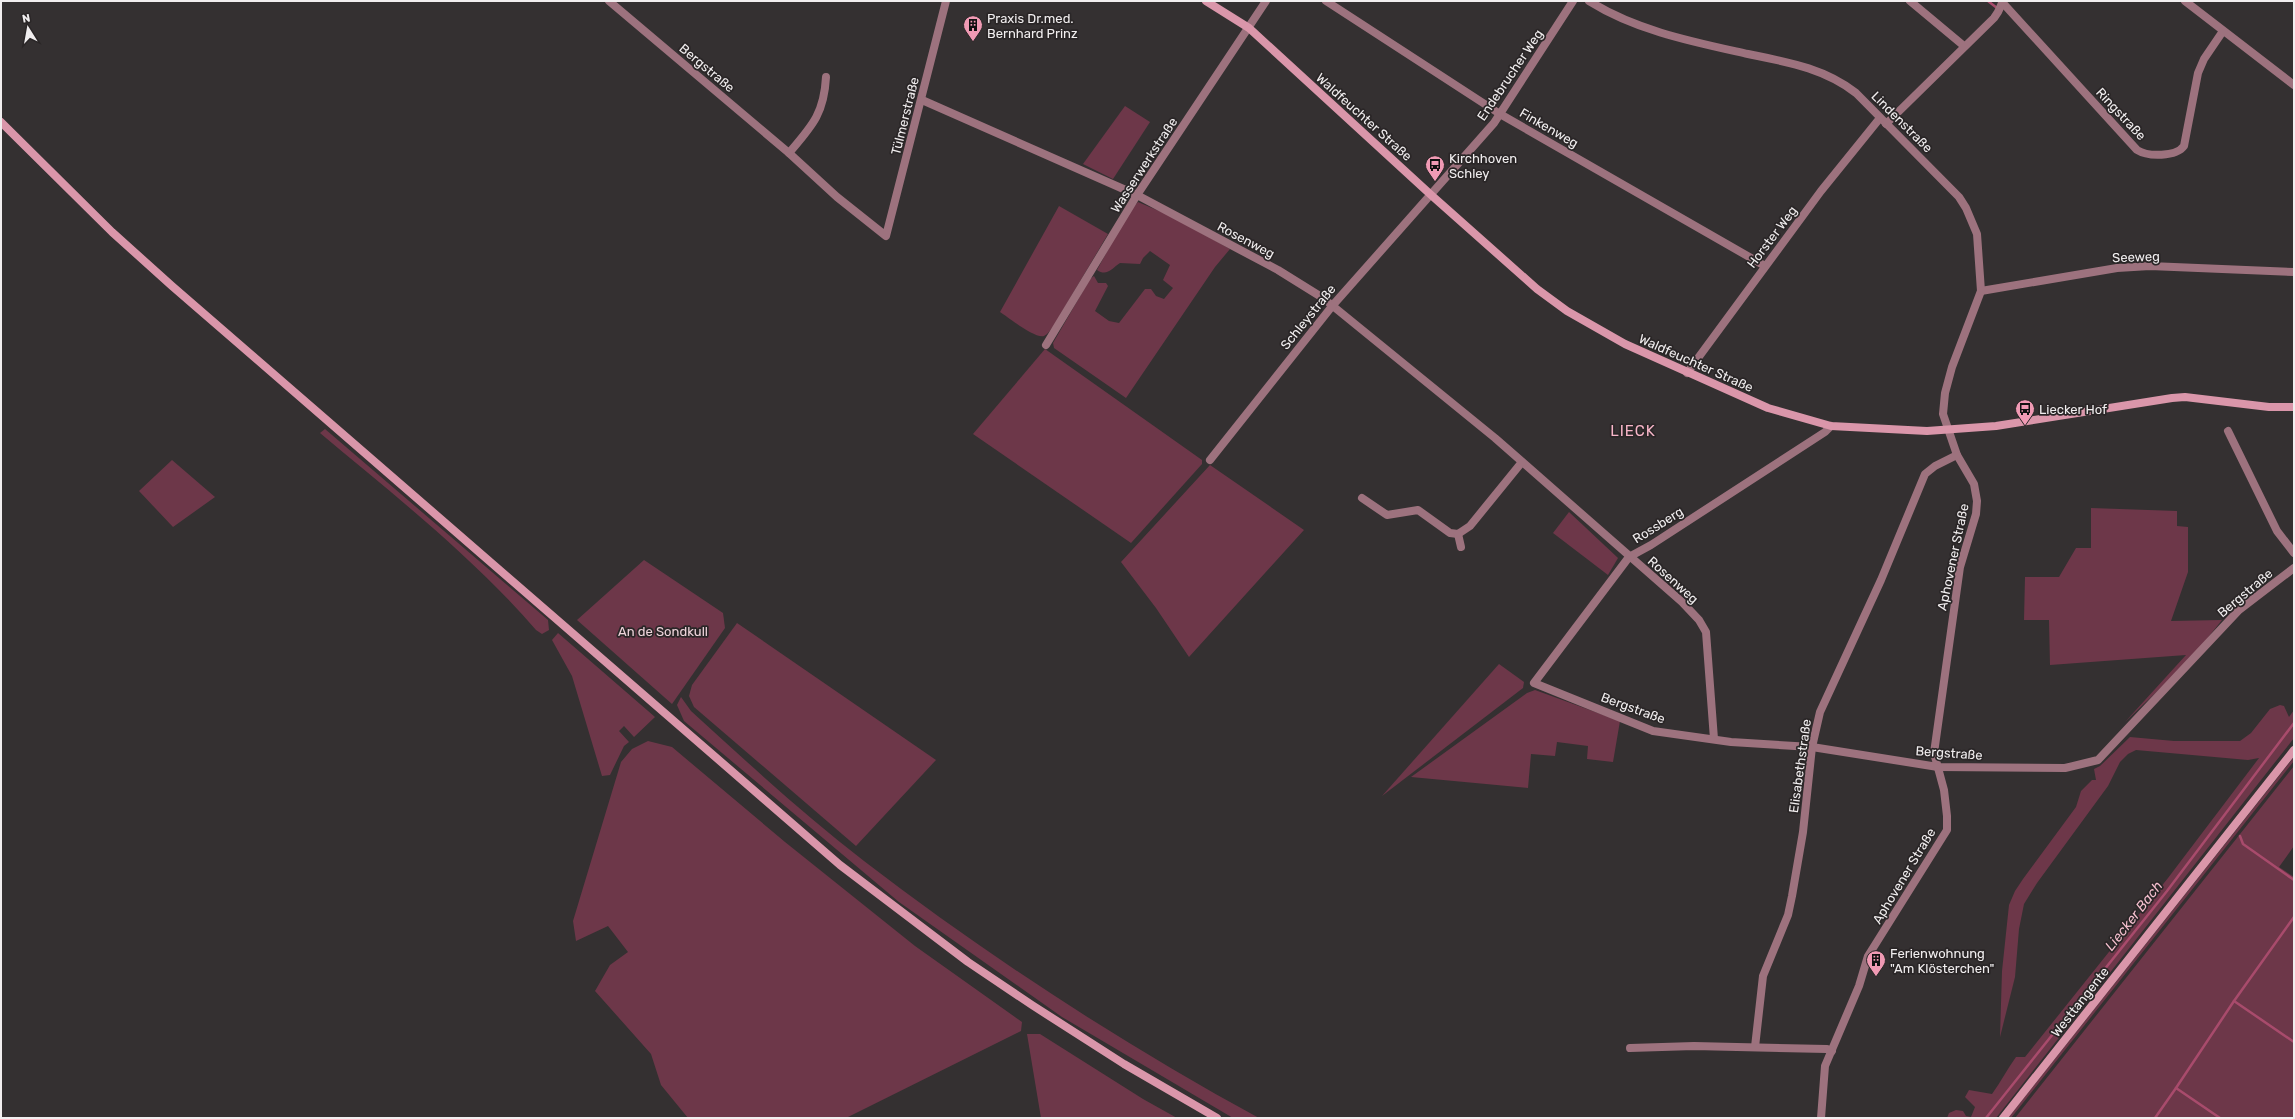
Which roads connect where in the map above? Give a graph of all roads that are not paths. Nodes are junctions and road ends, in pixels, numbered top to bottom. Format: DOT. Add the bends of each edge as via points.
graph roads {
  1 [pos="609,1"];
  2 [pos="946,1"];
  3 [pos="1206,1"];
  4 [pos="1266,1"];
  5 [pos="1326,1"];
  6 [pos="1573,1"];
  7 [pos="1589,1"];
  8 [pos="1910,1"];
  9 [pos="2185,1"];
  10 [pos="2003,2"];
  11 [pos="1249,28"];
  12 [pos="2223,31"];
  13 [pos="1964,46"];
  14 [pos="826,77"];
  15 [pos="2294,85"];
  16 [pos="922,100"];
  17 [pos="1500,114"];
  18 [pos="1883,121"];
  19 [pos="1,122"];
  20 [pos="789,153"];
  21 [pos="1430,194"];
  22 [pos="1137,195"];
  23 [pos="886,236"];
  24 [pos="1765,266"];
  25 [pos="2294,272"];
  26 [pos="1982,291"];
  27 [pos="1333,305"];
  28 [pos="1046,345"];
  29 [pos="1687,373"];
  30 [pos="2294,407"];
  31 [pos="1831,426"];
  32 [pos="1948,430"];
  33 [pos="2228,432"];
  34 [pos="1957,455"];
  35 [pos="1210,460"];
  36 [pos="1522,462"];
  37 [pos="1362,498"];
  38 [pos="1458,534"];
  39 [pos="1461,547"];
  40 [pos="2294,553"];
  41 [pos="1629,557"];
  42 [pos="2294,568"];
  43 [pos="1534,683"];
  44 [pos="1714,739"];
  45 [pos="1812,747"];
  46 [pos="2294,750"];
  47 [pos="1938,767"];
  48 [pos="1755,1047"];
  49 [pos="1630,1048"];
  50 [pos="1832,1051"];
  51 [pos="1217,1118"];
  52 [pos="1821,1118"];
  53 [pos="2003,1118"];
  1 -- 20 [label="street, Bergstraße"];
  2 -- 16 [label="street, Tülmerstraße"];
  3 -- 11 [label="main road, Waldfeuchter Straße"];
  4 -- 11 [label="street, Wasserwerkstraße"];
  5 -- 17 [label="street, Finkenweg"];
  6 -- 17 [label="street, Endebrucher Weg"];
  7 -- 18 [label="street, Lindenstraße" via="1625,20 1676,37 1820,72 1844,83"];
  8 -- 13 [label="street"];
  9 -- 12 [label="street"];
  10 -- 12 [label="street, Ringstraße" via="2137,150 2146,154 2174,153 2184,146 2198,73 2204,59"];
  10 -- 13 [label="street, Horster Weg" via="1998,12"];
  11 -- 21 [label="main road, Waldfeuchter Straße"];
  11 -- 22 [label="street, Wasserwerkstraße"];
  12 -- 15 [label="street"];
  13 -- 18 [label="street, Horster Weg"];
  14 -- 20 [label="street" via="825,94 817,120"];
  16 -- 22 [label="street, Rosenweg"];
  16 -- 23 [label="street, Tülmerstraße"];
  17 -- 21 [label="street, Endebrucher Weg"];
  17 -- 24 [label="street, Finkenweg"];
  18 -- 24 [label="street, Horster Weg" via="1821,191"];
  18 -- 26 [label="street, Lindenstraße" via="1933,169 1966,208 1977,234"];
  19 -- 51 [label="main road" via="112,232 172,286 840,865 968,962 1032,1005 1105,1052"];
  20 -- 23 [label="street, Bergstraße" via="837,197"];
  21 -- 27 [label="street, Schleystraße"];
  21 -- 29 [label="main road, Waldfeuchter Straße" via="1537,289 1567,311 1625,344"];
  22 -- 27 [label="street, Rosenweg" via="1278,270"];
  22 -- 28 [label="street, Wasserwerkstraße"];
  24 -- 29 [label="street, Horster Weg"];
  25 -- 26 [label="street, Seeweg" via="2150,266 2117,268"];
  26 -- 32 [label="street, Lindenstraße" via="1952,367 1945,393 1943,414"];
  27 -- 35 [label="street, Schleystraße"];
  27 -- 36 [label="street, Rosenweg"];
  29 -- 31 [label="main road, Waldfeuchter Straße" via="1773,410"];
  30 -- 32 [label="main road, Waldfeuchter Straße" via="2185,397 1996,426"];
  31 -- 32 [label="main road, Waldfeuchter Straße" via="1898,431"];
  31 -- 41 [label="street, Rossberg"];
  32 -- 34 [label="street, Aphovener Straße"];
  33 -- 40 [label="street" via="2277,532"];
  34 -- 45 [label="street, Elisabethstraße" via="1925,474 1881,580 1820,712"];
  34 -- 47 [label="street, Aphovener Straße" via="1974,484 1977,501 1976,514 1960,568 1949,633 1934,753"];
  36 -- 38 [label="street" via="1470,526"];
  36 -- 41 [label="street, Rosenweg"];
  37 -- 38 [label="street" via="1387,515 1418,510 1450,533"];
  38 -- 39 [label="street"];
  41 -- 43 [label="street, Rossberg"];
  41 -- 44 [label="street, Rosenweg" via="1682,602 1699,620 1706,632"];
  42 -- 47 [label="street, Bergstraße" via="2239,610 2098,760 2065,768"];
  43 -- 44 [label="street, Bergstraße" via="1654,731"];
  44 -- 45 [label="street, Bergstraße"];
  45 -- 47 [label="street, Bergstraße"];
  45 -- 48 [label="street, Elisabethstraße" via="1803,832 1792,896 1788,915 1763,976"];
  46 -- 53 [label="main road, Westtangente"];
  47 -- 50 [label="street, Aphovener Straße" via="1948,816 1946,830 1868,956 1859,986"];
  48 -- 49 [label="street"];
  48 -- 50 [label="street"];
  50 -- 52 [label="street, Aphovener Straße" via="1825,1066"];
}
